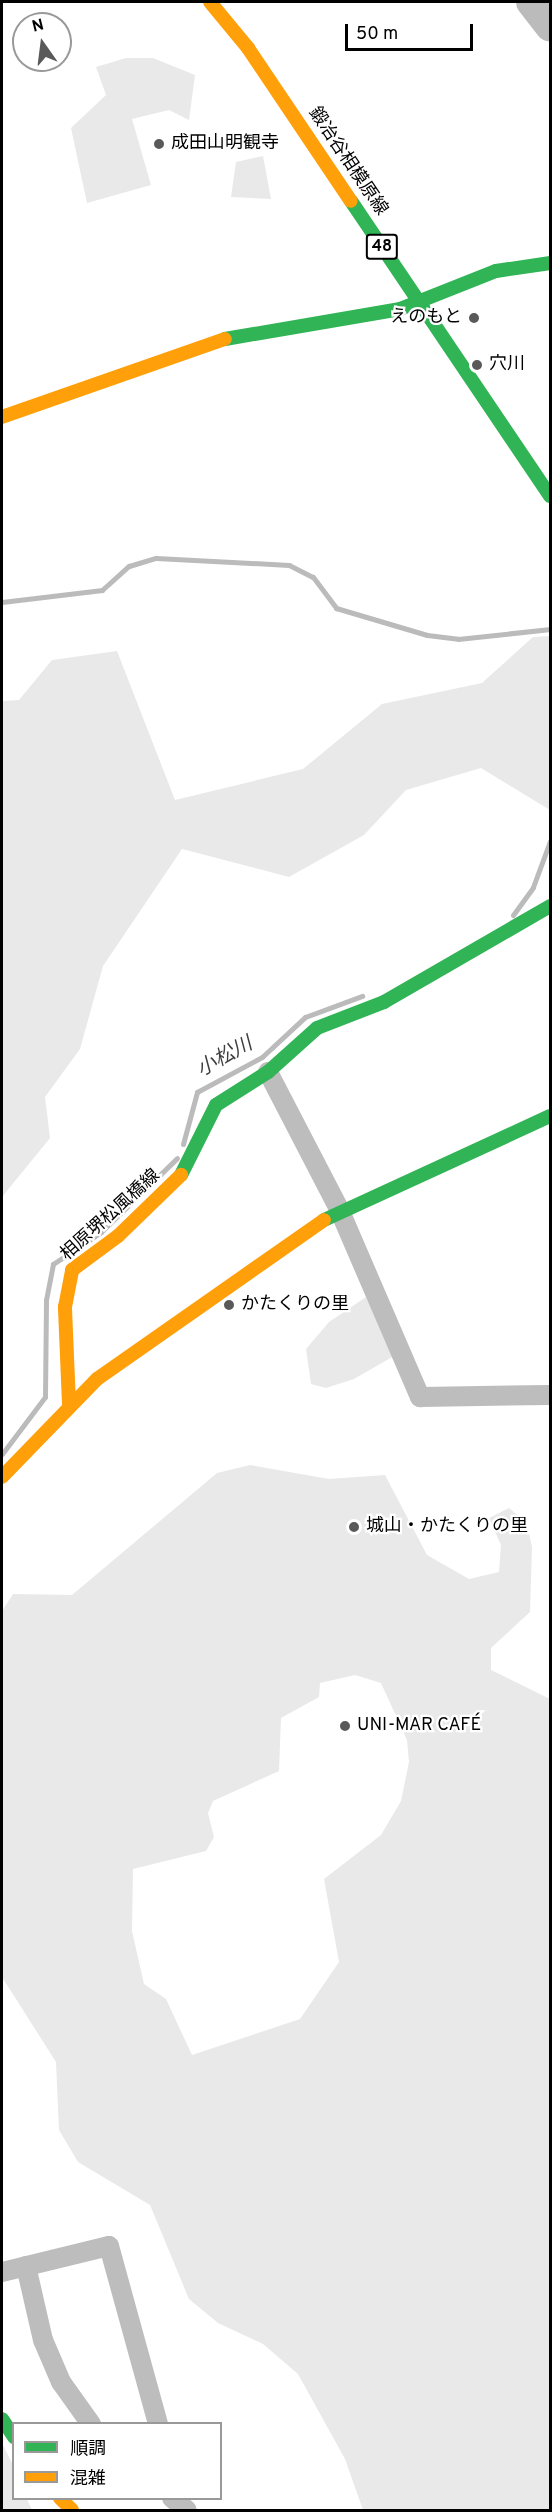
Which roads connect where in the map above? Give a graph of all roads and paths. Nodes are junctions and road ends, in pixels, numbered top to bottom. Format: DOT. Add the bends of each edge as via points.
graph roads {
  1 [pos="210,2"];
  2 [pos="550,263"];
  3 [pos="420,304"];
  4 [pos="2,417"];
  5 [pos="544,471"];
  6 [pos="550,496"];
  7 [pos="550,906"];
  8 [pos="268,1072"];
  9 [pos="550,1116"];
  10 [pos="339,1209"];
  11 [pos="550,1395"];
  12 [pos="69,1404"];
  13 [pos="2,1477"];
  14 [pos="26,2266"];
  15 [pos="2,2272"];
  16 [pos="2,2419"];
  17 [pos="90,2422"];
  18 [pos="157,2422"];
  19 [pos="12,2434"];
  20 [pos="61,2500"];
  21 [pos="72,2511"];
  1 -- 3 [label="street, 鍛冶谷相模原線 / 48" via="248,48"];
  2 -- 3 [label="street" via="496,271"];
  3 -- 4 [label="street" via="210,342"];
  3 -- 5 [label="street, 鍛冶谷相模原線 / 48"];
  5 -- 6 [label="street, 鍛冶谷相模原線 / 48"];
  7 -- 8 [label="street, 相原堺松風橋線" via="384,1002 317,1028"];
  8 -- 10 [label="street"];
  8 -- 12 [label="street, 相原堺松風橋線" via="228,1094 180,1177 118,1236 72,1270 65,1306"];
  9 -- 10 [label="street"];
  10 -- 11 [label="street" via="420,1396"];
  10 -- 12 [label="street"];
  12 -- 13 [label="street"];
  14 -- 15 [label="street"];
  14 -- 17 [label="street" via="43,2340 61,2382"];
  14 -- 18 [label="street" via="110,2246"];
  16 -- 19 [label="street"];
  20 -- 21 [label="street"];
}
